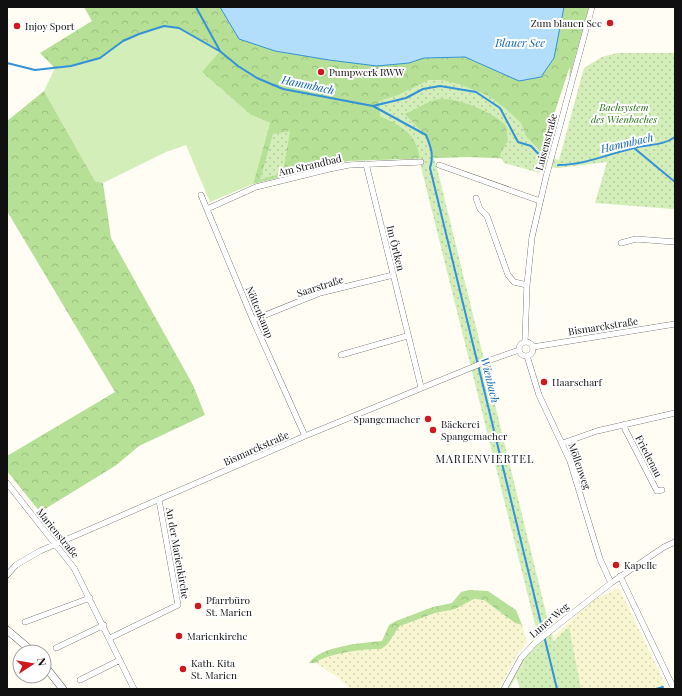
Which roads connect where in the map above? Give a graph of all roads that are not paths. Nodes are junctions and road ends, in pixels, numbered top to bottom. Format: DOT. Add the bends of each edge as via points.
graph roads {
  1 [pos="592,7"];
  2 [pos="422,162"];
  3 [pos="366,164"];
  4 [pos="439,165"];
  5 [pos="201,195"];
  6 [pos="476,198"];
  7 [pos="540,201"];
  8 [pos="207,210"];
  9 [pos="675,242"];
  10 [pos="621,243"];
  11 [pos="393,275"];
  12 [pos="527,285"];
  13 [pos="253,320"];
  14 [pos="675,324"];
  15 [pos="407,336"];
  16 [pos="525,341"];
  17 [pos="533,347"];
  18 [pos="519,350"];
  19 [pos="341,355"];
  20 [pos="527,356"];
  21 [pos="421,387"];
  22 [pos="675,413"];
  23 [pos="625,424"];
  24 [pos="305,436"];
  25 [pos="563,443"];
  26 [pos="7,483"];
  27 [pos="662,490"];
  28 [pos="159,500"];
  29 [pos="675,542"];
  30 [pos="56,545"];
  31 [pos="7,575"];
  32 [pos="620,576"];
  33 [pos="610,583"];
  34 [pos="90,598"];
  35 [pos="25,622"];
  36 [pos="104,625"];
  37 [pos="7,630"];
  38 [pos="110,638"];
  39 [pos="24,644"];
  40 [pos="56,648"];
  41 [pos="120,660"];
  42 [pos="52,676"];
  43 [pos="80,680"];
  44 [pos="62,689"];
  45 [pos="134,689"];
  46 [pos="504,689"];
  47 [pos="674,689"];
  1 -- 7 [label="street, Luisenstraße"];
  2 -- 3 [label="street, Am Strandbad"];
  3 -- 8 [label="street, Am Strandbad" via="336,168 256,187"];
  3 -- 11 [label="street, Im Örtken"];
  4 -- 7 [label="street"];
  5 -- 8 [label="street, Nöttenkamp"];
  6 -- 12 [label="street" via="480,209 487,216 508,275 514,282"];
  7 -- 12 [label="street, Luisenstraße" via="532,237"];
  8 -- 13 [label="street, Nöttenkamp"];
  9 -- 10 [label="street" via="636,239"];
  11 -- 13 [label="street, Saarstraße" via="320,294"];
  11 -- 15 [label="street, Im Örtken"];
  12 -- 16 [label="street, Luisenstraße"];
  13 -- 24 [label="street, Nöttenkamp"];
  14 -- 17 [label="street, Bismarckstraße"];
  15 -- 19 [label="street"];
  15 -- 21 [label="street, Im Örtken"];
  16 -- 17 [label="street"];
  16 -- 18 [label="street" via="520,344"];
  17 -- 20 [label="street" via="532,353"];
  18 -- 20 [label="street" via="522,355"];
  18 -- 21 [label="street, Bismarckstraße"];
  20 -- 25 [label="street, Möllenweg" via="539,395"];
  21 -- 24 [label="street, Bismarckstraße"];
  22 -- 23 [label="street, Friedenau"];
  23 -- 25 [label="street, Friedenau"];
  23 -- 27 [label="street, Friedenau" via="625,429 657,491"];
  24 -- 28 [label="street, Bismarckstraße"];
  25 -- 33 [label="street, Möllenweg"];
  26 -- 30 [label="street, Marienstraße"];
  28 -- 30 [label="street, Bismarckstraße"];
  28 -- 38 [label="street, An der Marienkirche" via="178,605"];
  29 -- 32 [label="street, Luner Weg"];
  30 -- 31 [label="street, Bismarckstraße" via="25,559"];
  30 -- 34 [label="street, Marienstraße" via="71,563"];
  32 -- 33 [label="street, Luner Weg"];
  32 -- 47 [label="street"];
  33 -- 46 [label="street, Luner Weg" via="539,640 521,658"];
  34 -- 35 [label="street"];
  34 -- 36 [label="street, Marienstraße"];
  36 -- 38 [label="street, Marienstraße"];
  36 -- 40 [label="street"];
  37 -- 39 [label="street"];
  38 -- 41 [label="street, Marienstraße"];
  41 -- 43 [label="street"];
  41 -- 45 [label="street, Marienstraße"];
  42 -- 44 [label="street"];
}
